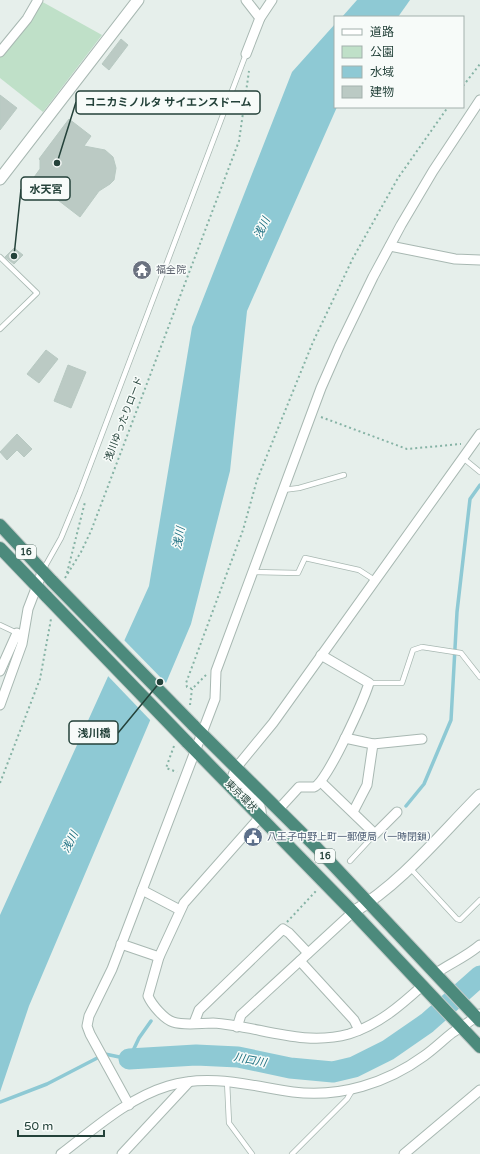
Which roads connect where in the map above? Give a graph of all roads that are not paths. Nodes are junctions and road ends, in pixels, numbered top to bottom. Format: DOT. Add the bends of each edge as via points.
graph roads {
  1 [pos="38,0"];
  2 [pos="138,0"];
  3 [pos="246,0"];
  4 [pos="272,0"];
  5 [pos="260,18"];
  6 [pos="0,52"];
  7 [pos="246,54"];
  8 [pos="480,100"];
  9 [pos="0,179"];
  10 [pos="390,246"];
  11 [pos="0,257"];
  12 [pos="480,260"];
  13 [pos="0,329"];
  14 [pos="480,434"];
  15 [pos="463,458"];
  16 [pos="480,471"];
  17 [pos="344,475"];
  18 [pos="283,490"];
  19 [pos="0,525"];
  20 [pos="0,548"];
  21 [pos="43,570"];
  22 [pos="253,572"];
  23 [pos="376,581"];
  24 [pos="36,586"];
  25 [pos="0,625"];
  26 [pos="20,634"];
  27 [pos="321,655"];
  28 [pos="0,671"];
  29 [pos="480,677"];
  30 [pos="369,683"];
  31 [pos="0,706"];
  32 [pos="202,734"];
  33 [pos="345,738"];
  34 [pos="422,739"];
  35 [pos="373,744"];
  36 [pos="196,751"];
  37 [pos="236,768"];
  38 [pos="321,782"];
  39 [pos="480,795"];
  40 [pos="278,810"];
  41 [pos="353,812"];
  42 [pos="397,812"];
  43 [pos="261,816"];
  44 [pos="375,834"];
  45 [pos="350,861"];
  46 [pos="408,867"];
  47 [pos="142,890"];
  48 [pos="480,900"];
  49 [pos="369,902"];
  50 [pos="180,910"];
  51 [pos="353,912"];
  52 [pos="121,944"];
  53 [pos="480,946"];
  54 [pos="308,953"];
  55 [pos="159,957"];
  56 [pos="300,961"];
  57 [pos="439,978"];
  58 [pos="426,990"];
  59 [pos="477,1016"];
  60 [pos="194,1023"];
  61 [pos="460,1025"];
  62 [pos="237,1027"];
  63 [pos="359,1030"];
  64 [pos="480,1047"];
  65 [pos="227,1081"];
  66 [pos="190,1082"];
  67 [pos="353,1089"];
  68 [pos="480,1090"];
  69 [pos="128,1103"];
  70 [pos="61,1154"];
  71 [pos="122,1154"];
  72 [pos="252,1154"];
  73 [pos="292,1154"];
  74 [pos="404,1154"];
  1 -- 6 [label="street" via="27,19"];
  2 -- 9 [label="street"];
  3 -- 5 [label="street"];
  4 -- 5 [label="street"];
  5 -- 7 [label="street"];
  7 -- 21 [label="lane" via="80,492 61,538"];
  8 -- 10 [label="street" via="433,170"];
  10 -- 12 [label="street" via="455,259"];
  10 -- 18 [label="street" via="339,347"];
  11 -- 13 [label="lane" via="37,293"];
  14 -- 15 [label="street"];
  15 -- 16 [label="lane"];
  15 -- 23 [label="street"];
  17 -- 18 [label="lane"];
  18 -- 22 [label="street"];
  19 -- 21 [label="highway, 東京環状 / 16"];
  20 -- 24 [label="highway, 東京環状 / 16"];
  21 -- 24 [label="street"];
  21 -- 32 [label="highway, 東京環状 / 16, bridge"];
  22 -- 23 [label="lane" via="298,573 305,558 359,570"];
  22 -- 32 [label="street" via="216,671 215,699"];
  23 -- 27 [label="street"];
  24 -- 26 [label="street"];
  24 -- 36 [label="highway, 東京環状 / 16, bridge"];
  25 -- 26 [label="lane"];
  26 -- 28 [label="street"];
  26 -- 31 [label="street"];
  27 -- 30 [label="street"];
  27 -- 37 [label="street" via="273,723"];
  29 -- 30 [label="lane" via="461,653 418,647 413,650 402,683"];
  30 -- 33 [label="street"];
  32 -- 36 [label="street"];
  32 -- 37 [label="highway, 東京環状 / 16"];
  33 -- 35 [label="street"];
  33 -- 38 [label="street"];
  34 -- 35 [label="street"];
  35 -- 41 [label="street" via="367,785"];
  36 -- 43 [label="highway, 東京環状 / 16"];
  36 -- 47 [label="street"];
  37 -- 40 [label="highway, 東京環状 / 16"];
  37 -- 43 [label="street" via="233,775 257,802 262,811"];
  38 -- 40 [label="street" via="314,787 299,787"];
  38 -- 41 [label="street"];
  39 -- 46 [label="street"];
  40 -- 49 [label="highway, 東京環状 / 16"];
  41 -- 44 [label="street"];
  42 -- 44 [label="street"];
  43 -- 50 [label="street"];
  43 -- 51 [label="highway, 東京環状 / 16"];
  44 -- 45 [label="lane"];
  46 -- 48 [label="lane" via="457,919 460,920"];
  46 -- 49 [label="street"];
  47 -- 50 [label="street"];
  47 -- 52 [label="street"];
  49 -- 51 [label="street"];
  49 -- 57 [label="highway, 東京環状 / 16"];
  50 -- 55 [label="street"];
  51 -- 54 [label="street"];
  51 -- 58 [label="highway, 東京環状 / 16"];
  52 -- 55 [label="street"];
  52 -- 69 [label="street" via="87,1026"];
  53 -- 57 [label="street" via="466,957 447,965"];
  54 -- 56 [label="street"];
  54 -- 60 [label="street" via="283,930 199,1010"];
  55 -- 60 [label="street" via="148,992 150,1000 171,1022"];
  56 -- 62 [label="street" via="241,1015"];
  56 -- 63 [label="street" via="354,1020"];
  57 -- 59 [label="highway, 東京環状 / 16"];
  58 -- 61 [label="highway, 東京環状 / 16"];
  58 -- 63 [label="street" via="384,1018"];
  59 -- 61 [label="street"];
  60 -- 62 [label="street"];
  61 -- 64 [label="highway, 東京環状 / 16"];
  61 -- 67 [label="street" via="405,1068"];
  62 -- 63 [label="street" via="308,1038 336,1037"];
  65 -- 66 [label="street"];
  65 -- 67 [label="street" via="303,1093"];
  65 -- 72 [label="lane" via="229,1123"];
  66 -- 69 [label="street" via="150,1092"];
  66 -- 71 [label="street"];
  67 -- 73 [label="lane" via="347,1099"];
  68 -- 74 [label="street"];
  69 -- 70 [label="street"];
}
